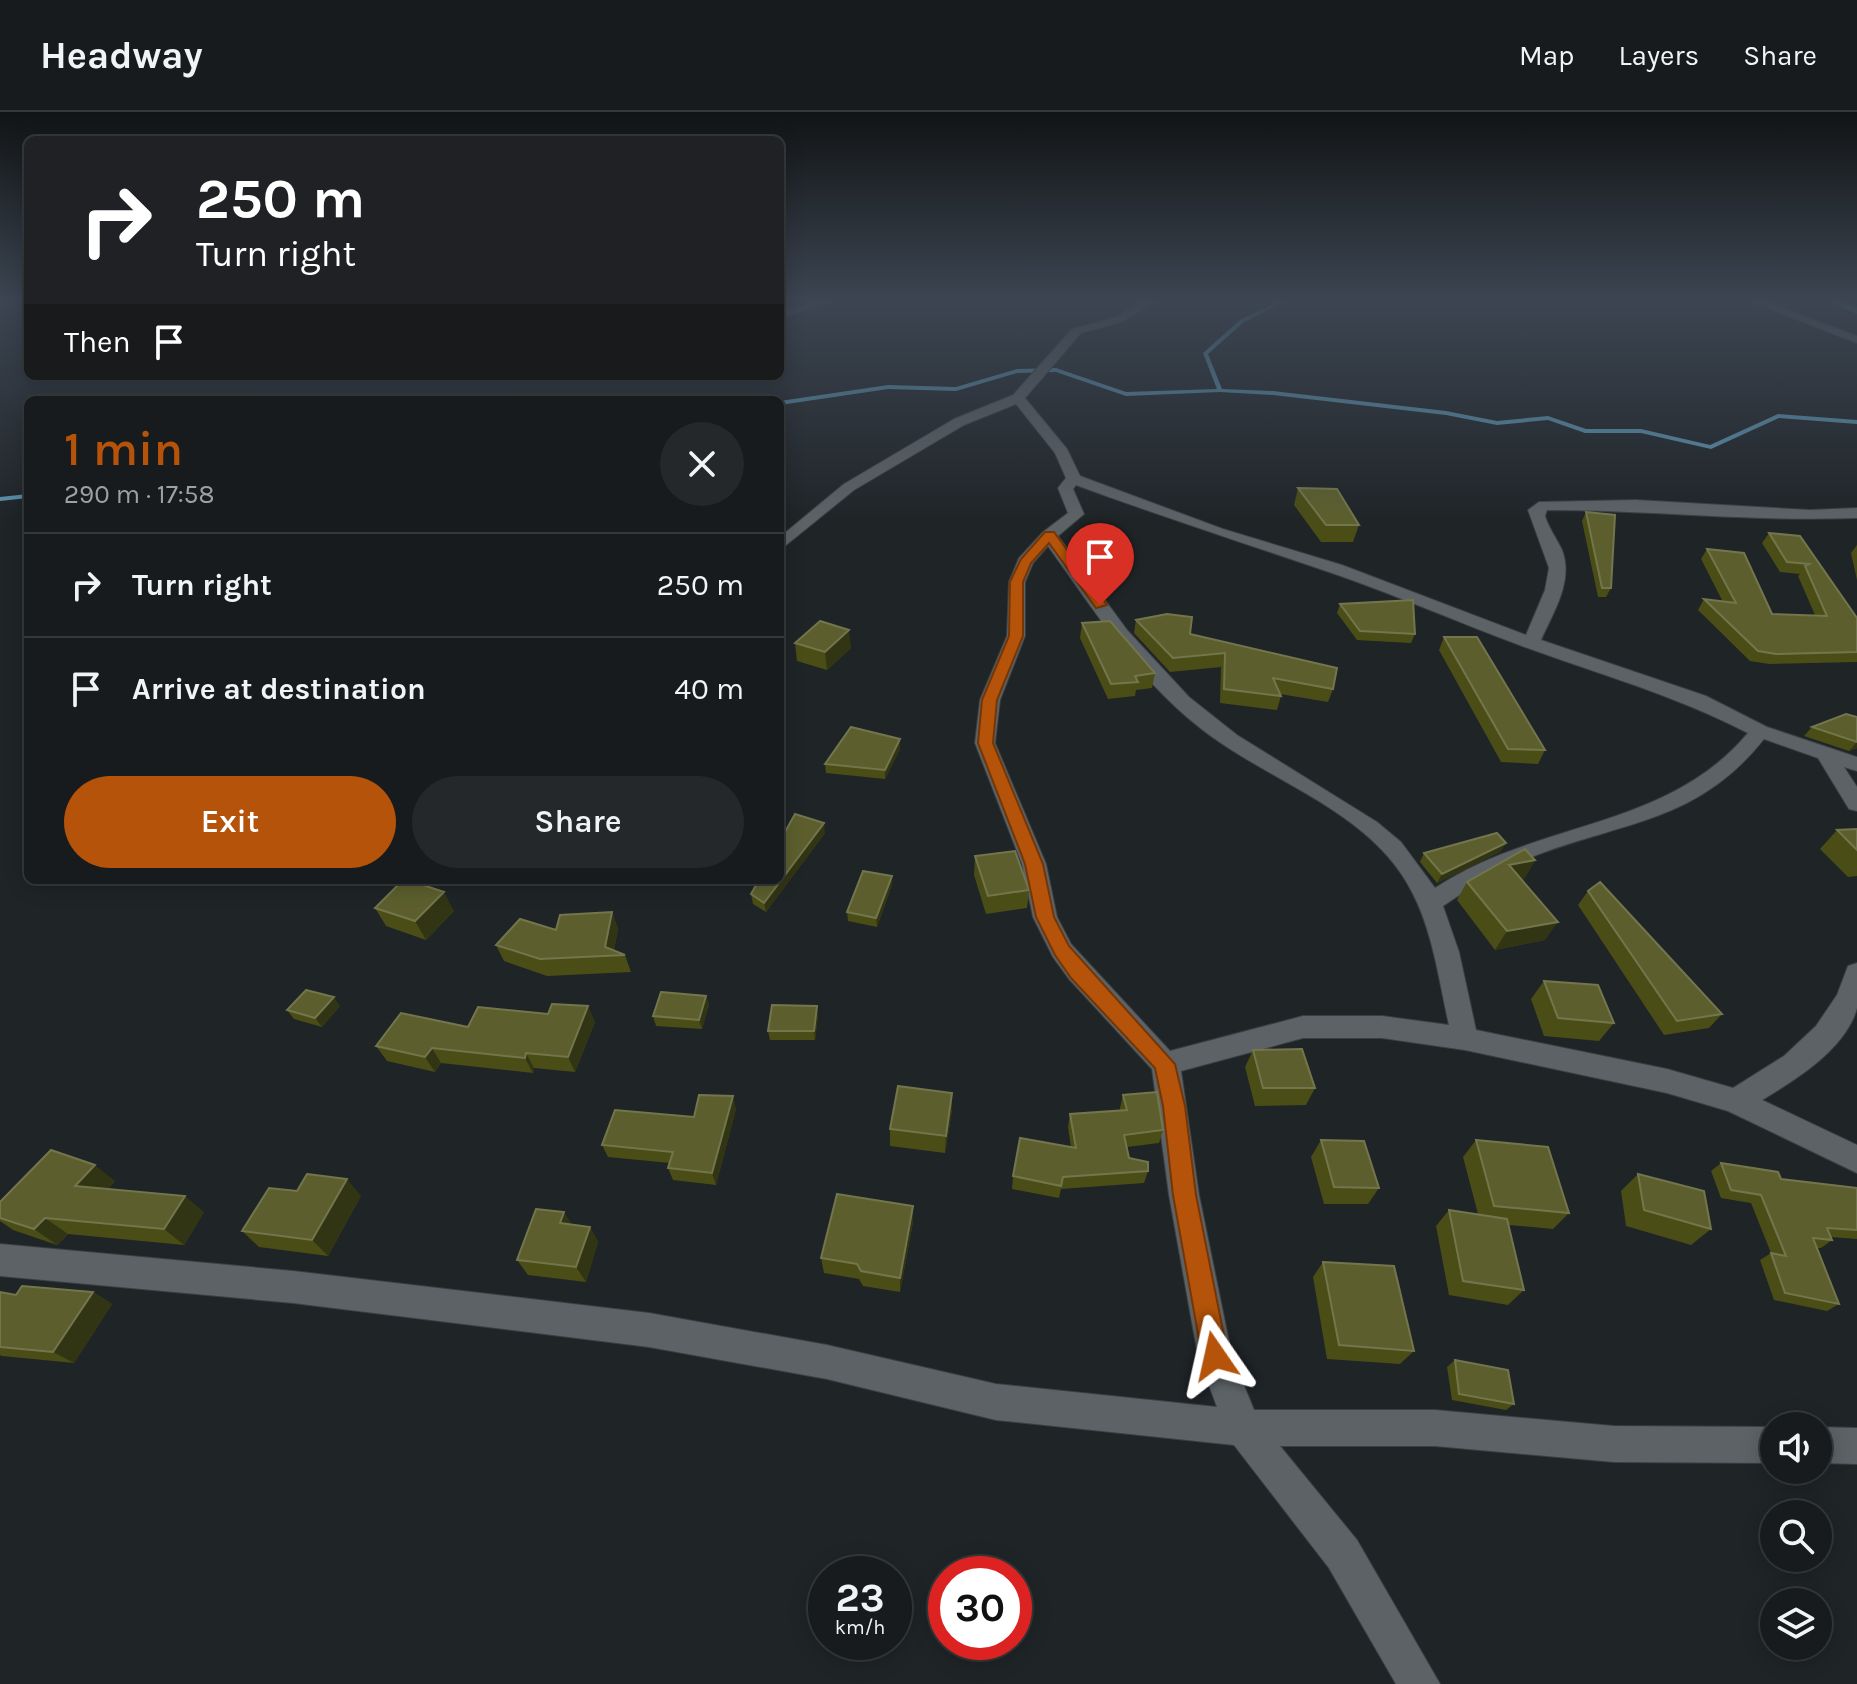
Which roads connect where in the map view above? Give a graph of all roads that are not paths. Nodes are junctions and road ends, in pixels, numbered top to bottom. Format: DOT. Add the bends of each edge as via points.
graph roads {
  1 [pos="1037,375"];
  2 [pos="1018,398"];
  3 [pos="1074,479"];
  4 [pos="1857,513"];
  5 [pos="1049,535"];
  6 [pos="784,542"];
  7 [pos="1531,643"];
  8 [pos="1760,731"];
  9 [pos="1827,756"];
  10 [pos="1857,764"];
  11 [pos="1857,804"];
  12 [pos="1429,904"];
  13 [pos="1857,973"];
  14 [pos="1465,1039"];
  15 [pos="1165,1064"];
  16 [pos="1735,1101"];
  17 [pos="1857,1159"];
  18 [pos="0,1260"];
  19 [pos="1243,1428"];
  20 [pos="1760,1445"];
  21 [pos="1832,1445"];
  22 [pos="1857,1446"];
  23 [pos="1419,1684"];
  1 -- 2 [label="street"];
  2 -- 3 [label="street" via="1062,452"];
  2 -- 6 [label="street" via="959,422 849,487"];
  3 -- 5 [label="street" via="1065,488 1076,514"];
  3 -- 7 [label="street"];
  4 -- 7 [label="street" via="1544,505 1536,510 1537,519 1556,557 1556,583"];
  5 -- 12 [label="street" via="1125,642 1170,690 1207,723 1323,795 1386,843 1412,871"];
  5 -- 15 [label="street" via="1025,562 1017,582 1016,636 990,700 985,743 1034,864 1045,917 1062,950"];
  7 -- 8 [label="street" via="1699,700"];
  8 -- 9 [label="street"];
  8 -- 12 [label="street" via="1744,757 1706,788 1669,806 1491,865"];
  9 -- 10 [label="street"];
  9 -- 11 [label="street"];
  12 -- 14 [label="street"];
  13 -- 16 [label="street" via="1852,996 1832,1029 1795,1066"];
  14 -- 15 [label="street" via="1382,1027 1303,1027"];
  14 -- 16 [label="street" via="1667,1081"];
  15 -- 19 [label="street" via="1215,1356"];
  16 -- 17 [label="street"];
  18 -- 19 [label="street" via="189,1276 649,1330 827,1362 996,1402"];
  19 -- 20 [label="street" via="1435,1428 1614,1444"];
  19 -- 23 [label="street" via="1343,1554"];
  21 -- 22 [label="street"];
}
